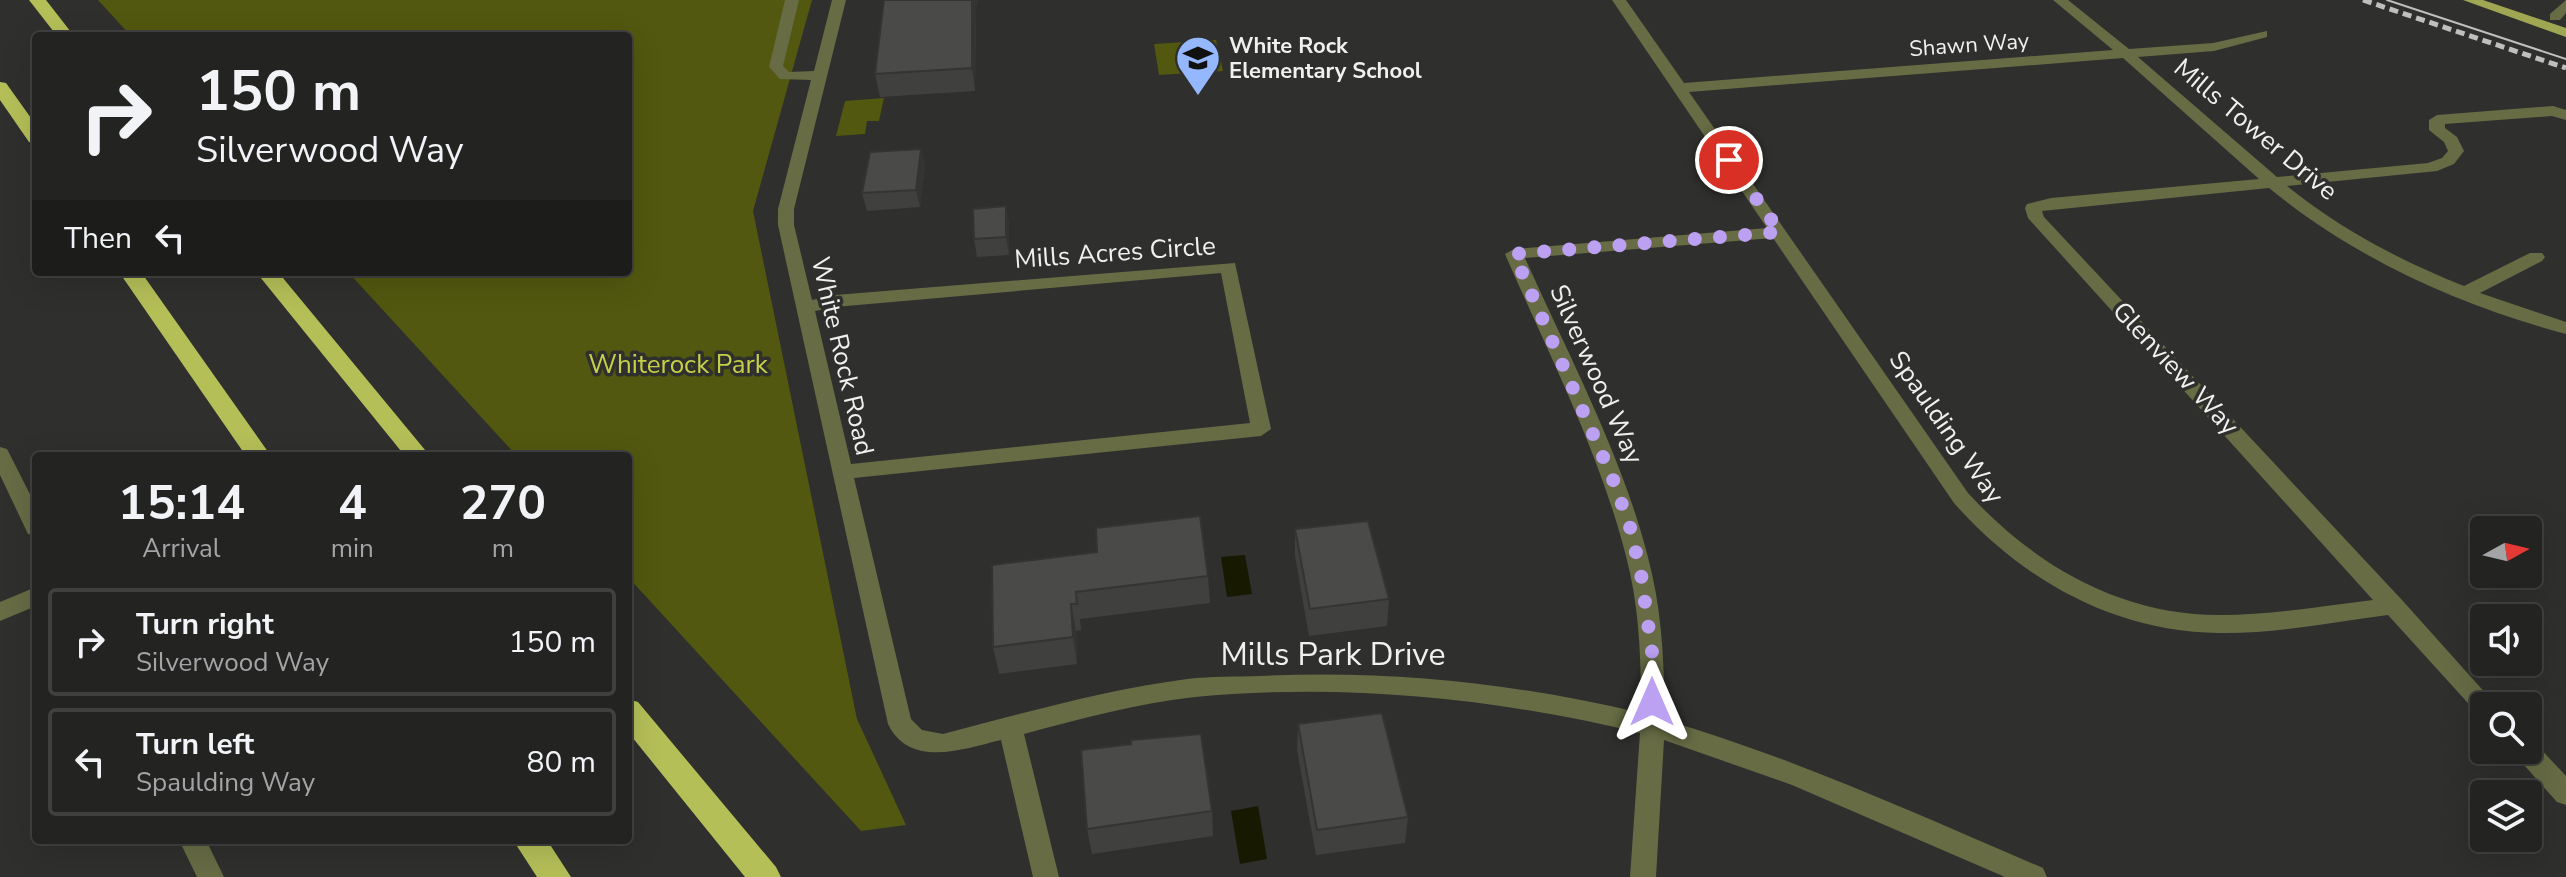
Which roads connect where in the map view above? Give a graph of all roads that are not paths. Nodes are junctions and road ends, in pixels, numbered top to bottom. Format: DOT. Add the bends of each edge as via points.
graph roads {
  1 [pos="37,0"];
  2 [pos="792,0"];
  3 [pos="839,0"];
  4 [pos="1619,0"];
  5 [pos="2060,0"];
  6 [pos="2470,0"];
  7 [pos="2502,0"];
  8 [pos="2566,4"];
  9 [pos="2560,19"];
  10 [pos="63,32"];
  11 [pos="2566,33"];
  12 [pos="2262,34"];
  13 [pos="2129,54"];
  14 [pos="819,75"];
  15 [pos="0,87"];
  16 [pos="1678,88"];
  17 [pos="2566,115"];
  18 [pos="32,132"];
  19 [pos="2274,184"];
  20 [pos="1780,232"];
  21 [pos="2536,257"];
  22 [pos="133,276"];
  23 [pos="270,276"];
  24 [pos="2465,293"];
  25 [pos="807,307"];
  26 [pos="2566,328"];
  27 [pos="256,452"];
  28 [pos="415,452"];
  29 [pos="0,454"];
  30 [pos="843,472"];
  31 [pos="32,520"];
  32 [pos="32,598"];
  33 [pos="2394,606"];
  34 [pos="0,612"];
  35 [pos="2472,692"];
  36 [pos="632,716"];
  37 [pos="900,724"];
  38 [pos="1653,726"];
  39 [pos="1010,728"];
  40 [pos="2539,764"];
  41 [pos="2566,794"];
  42 [pos="194,844"];
  43 [pos="532,844"];
  44 [pos="211,877"];
  45 [pos="555,877"];
  46 [pos="765,877"];
  47 [pos="1046,877"];
  48 [pos="1643,877"];
  49 [pos="2034,877"];
  1 -- 10 [label="highway"];
  2 -- 14 [label="street" via="776,67 785,76"];
  3 -- 14 [label="street, White Rock Road"];
  4 -- 16 [label="street, Spaulding Way"];
  5 -- 13 [label="street, Mills Tower Drive"];
  6 -- 11 [label="main road"];
  7 -- 9 [label="main road"];
  8 -- 9 [label="street"];
  12 -- 13 [label="street, Shawn Way" via="2214,47"];
  13 -- 16 [label="street, Shawn Way"];
  13 -- 19 [label="street, Mills Tower Drive"];
  14 -- 25 [label="street, White Rock Road" via="786,209"];
  15 -- 18 [label="highway"];
  16 -- 20 [label="street, Spaulding Way"];
  17 -- 19 [label="street" via="2553,111 2444,118 2435,126 2456,151 2431,168"];
  19 -- 24 [label="street, Mills Tower Drive" via="2343,234"];
  19 -- 33 [label="street, Glenview Way" via="2033,208 2036,218"];
  20 -- 33 [label="street, Spaulding Way" via="1961,498 1979,521 2033,565 2102,600 2179,620 2247,622"];
  20 -- 38 [label="street, Silverwood Way" via="1514,254 1630,527 1652,652"];
  21 -- 24 [label="street"];
  22 -- 27 [label="highway"];
  23 -- 28 [label="highway"];
  24 -- 26 [label="street, Mills Tower Drive"];
  25 -- 30 [label="street, White Rock Road"];
  25 -- 30 [label="street, Mills Acres Circle" via="1229,267 1261,429"];
  29 -- 31 [label="street"];
  30 -- 37 [label="street, White Rock Road"];
  32 -- 34 [label="street"];
  33 -- 35 [label="street, Glenview Way"];
  36 -- 46 [label="highway"];
  37 -- 39 [label="street, Mills Park Drive" via="915,739 943,744"];
  38 -- 39 [label="street, Mills Park Drive" via="1459,688 1322,682 1187,689"];
  38 -- 48 [label="street, Silverwood Way"];
  38 -- 49 [label="street, Mills Park Drive" via="1767,764"];
  39 -- 47 [label="street"];
  40 -- 41 [label="street"];
  42 -- 44 [label="street"];
  43 -- 45 [label="highway"];
}
